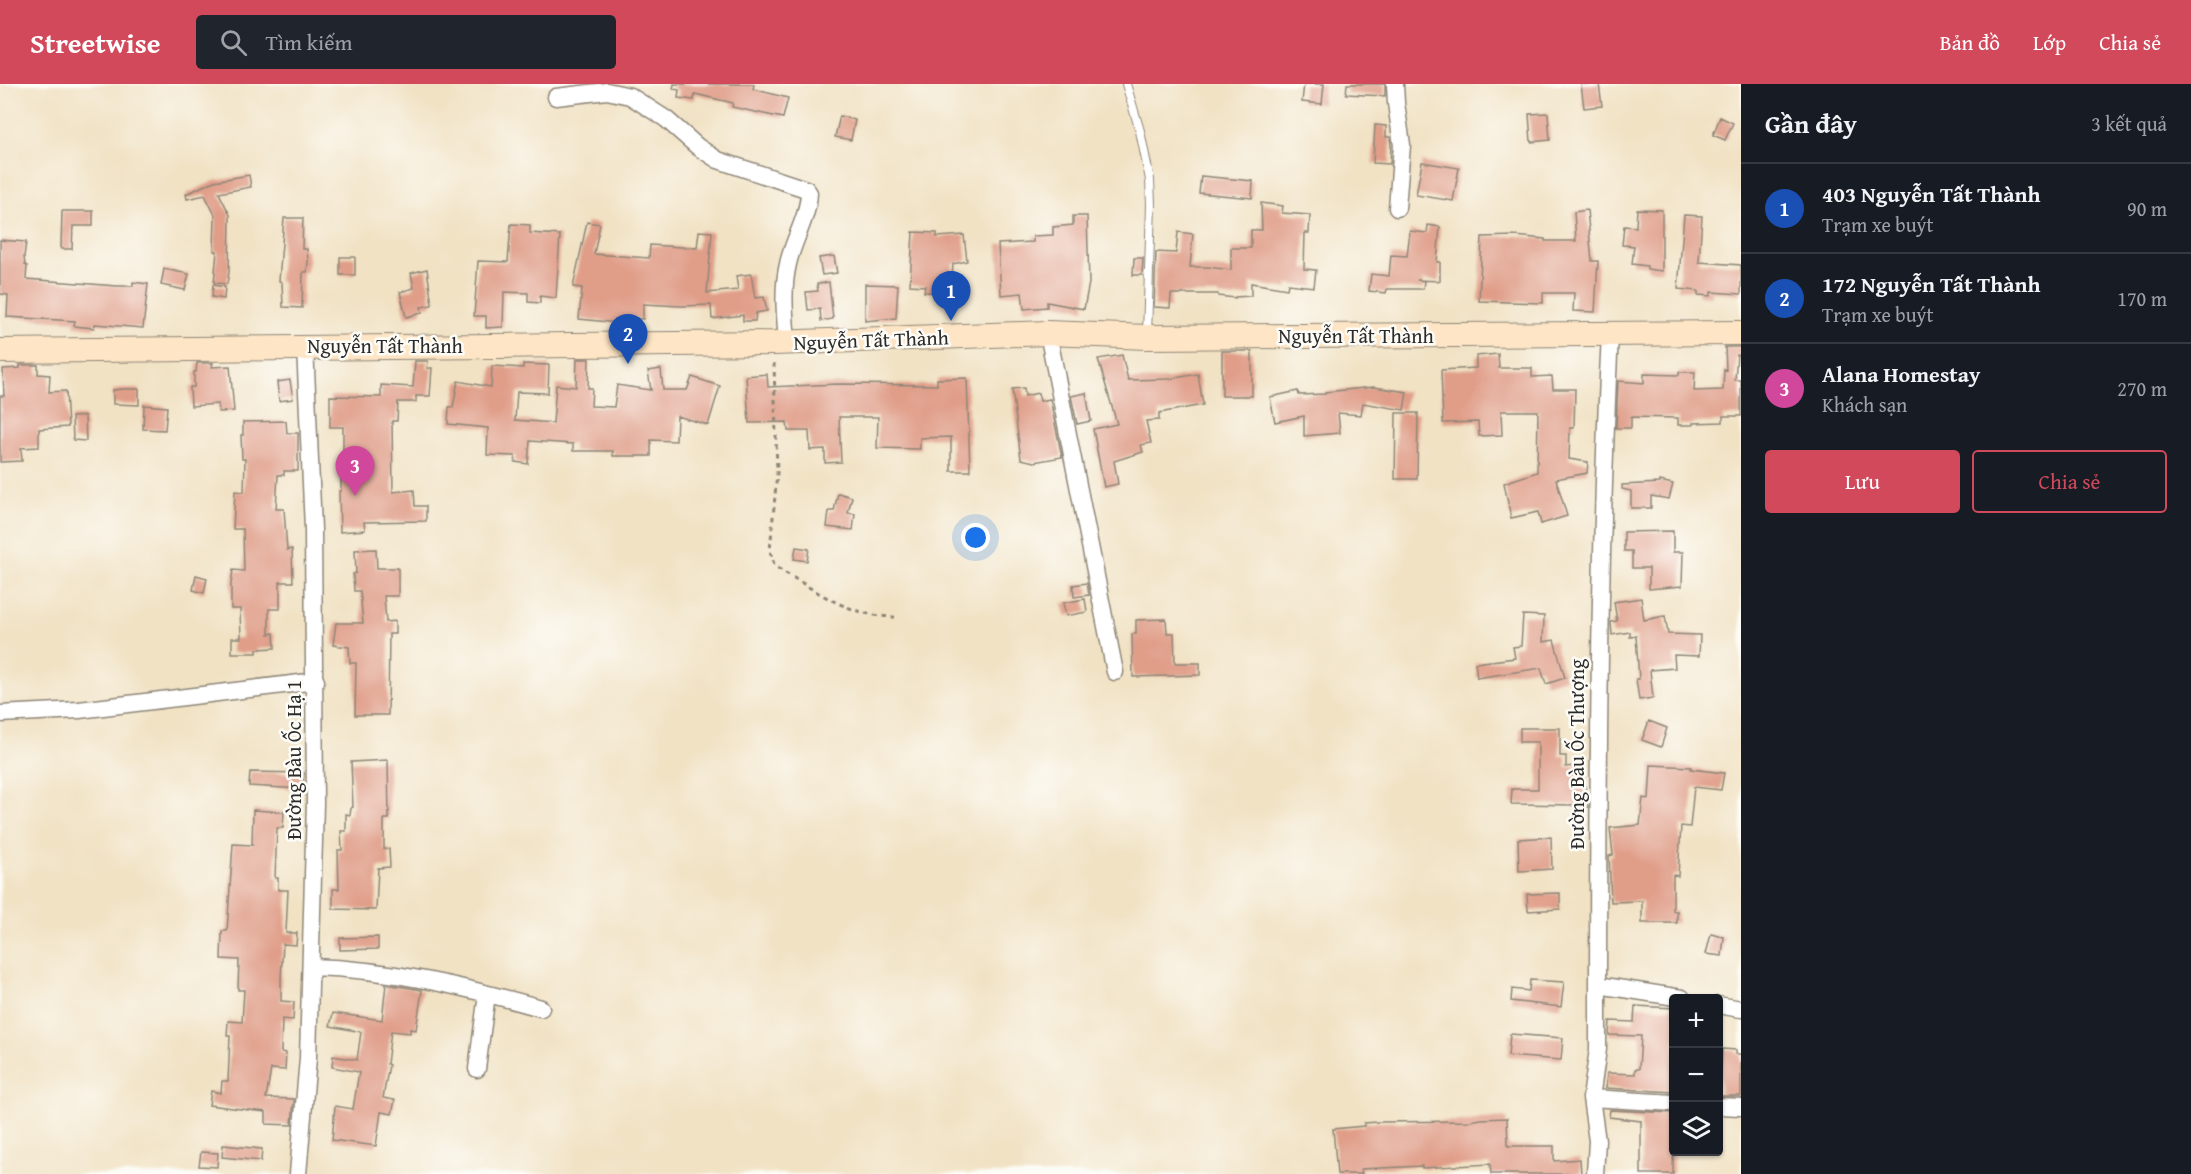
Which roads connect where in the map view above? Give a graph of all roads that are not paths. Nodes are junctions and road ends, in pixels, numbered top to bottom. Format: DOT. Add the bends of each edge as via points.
graph roads {
  1 [pos="1126,84"];
  2 [pos="1395,84"];
  3 [pos="556,97"];
  4 [pos="1397,208"];
  5 [pos="1048,333"];
  6 [pos="1741,333"];
  7 [pos="1610,334"];
  8 [pos="1147,337"];
  9 [pos="780,343"];
  10 [pos="305,346"];
  11 [pos="0,351"];
  12 [pos="1115,672"];
  13 [pos="315,681"];
  14 [pos="0,714"];
  15 [pos="311,967"];
  16 [pos="1598,986"];
  17 [pos="487,994"];
  18 [pos="1669,997"];
  19 [pos="1723,1006"];
  20 [pos="541,1008"];
  21 [pos="1741,1010"];
  22 [pos="477,1069"];
  23 [pos="1591,1098"];
  24 [pos="1669,1103"];
  25 [pos="1723,1106"];
  26 [pos="1741,1107"];
  27 [pos="298,1174"];
  28 [pos="1595,1174"];
  1 -- 8 [label="lane" via="1150,180"];
  2 -- 4 [label="street" via="1402,145"];
  3 -- 9 [label="street" via="607,91 630,96 666,118 718,160 806,189 806,214 784,285"];
  5 -- 8 [label="main road, Nguyễn Tất Thành"];
  5 -- 9 [label="main road, Nguyễn Tất Thành"];
  5 -- 12 [label="street"];
  6 -- 7 [label="main road, Nguyễn Tất Thành"];
  7 -- 8 [label="main road, Nguyễn Tất Thành"];
  7 -- 16 [label="street, Đường Bàu Ốc Thượng" via="1600,592"];
  9 -- 10 [label="main road, Nguyễn Tất Thành"];
  10 -- 11 [label="main road, Nguyễn Tất Thành"];
  10 -- 13 [label="street, Đường Bàu Ốc Hạ 1"];
  13 -- 14 [label="street" via="79,710"];
  13 -- 15 [label="street, Đường Bàu Ốc Hạ 1"];
  15 -- 17 [label="street" via="393,973"];
  15 -- 27 [label="street, Đường Bàu Ốc Hạ 1"];
  16 -- 18 [label="street"];
  16 -- 23 [label="street, Đường Bàu Ốc Thượng" via="1598,1049"];
  17 -- 20 [label="street"];
  17 -- 22 [label="street"];
  19 -- 21 [label="street"];
  23 -- 24 [label="street"];
  23 -- 28 [label="street, Đường Bàu Ốc Thượng" via="1598,1141"];
  25 -- 26 [label="street"];
}
